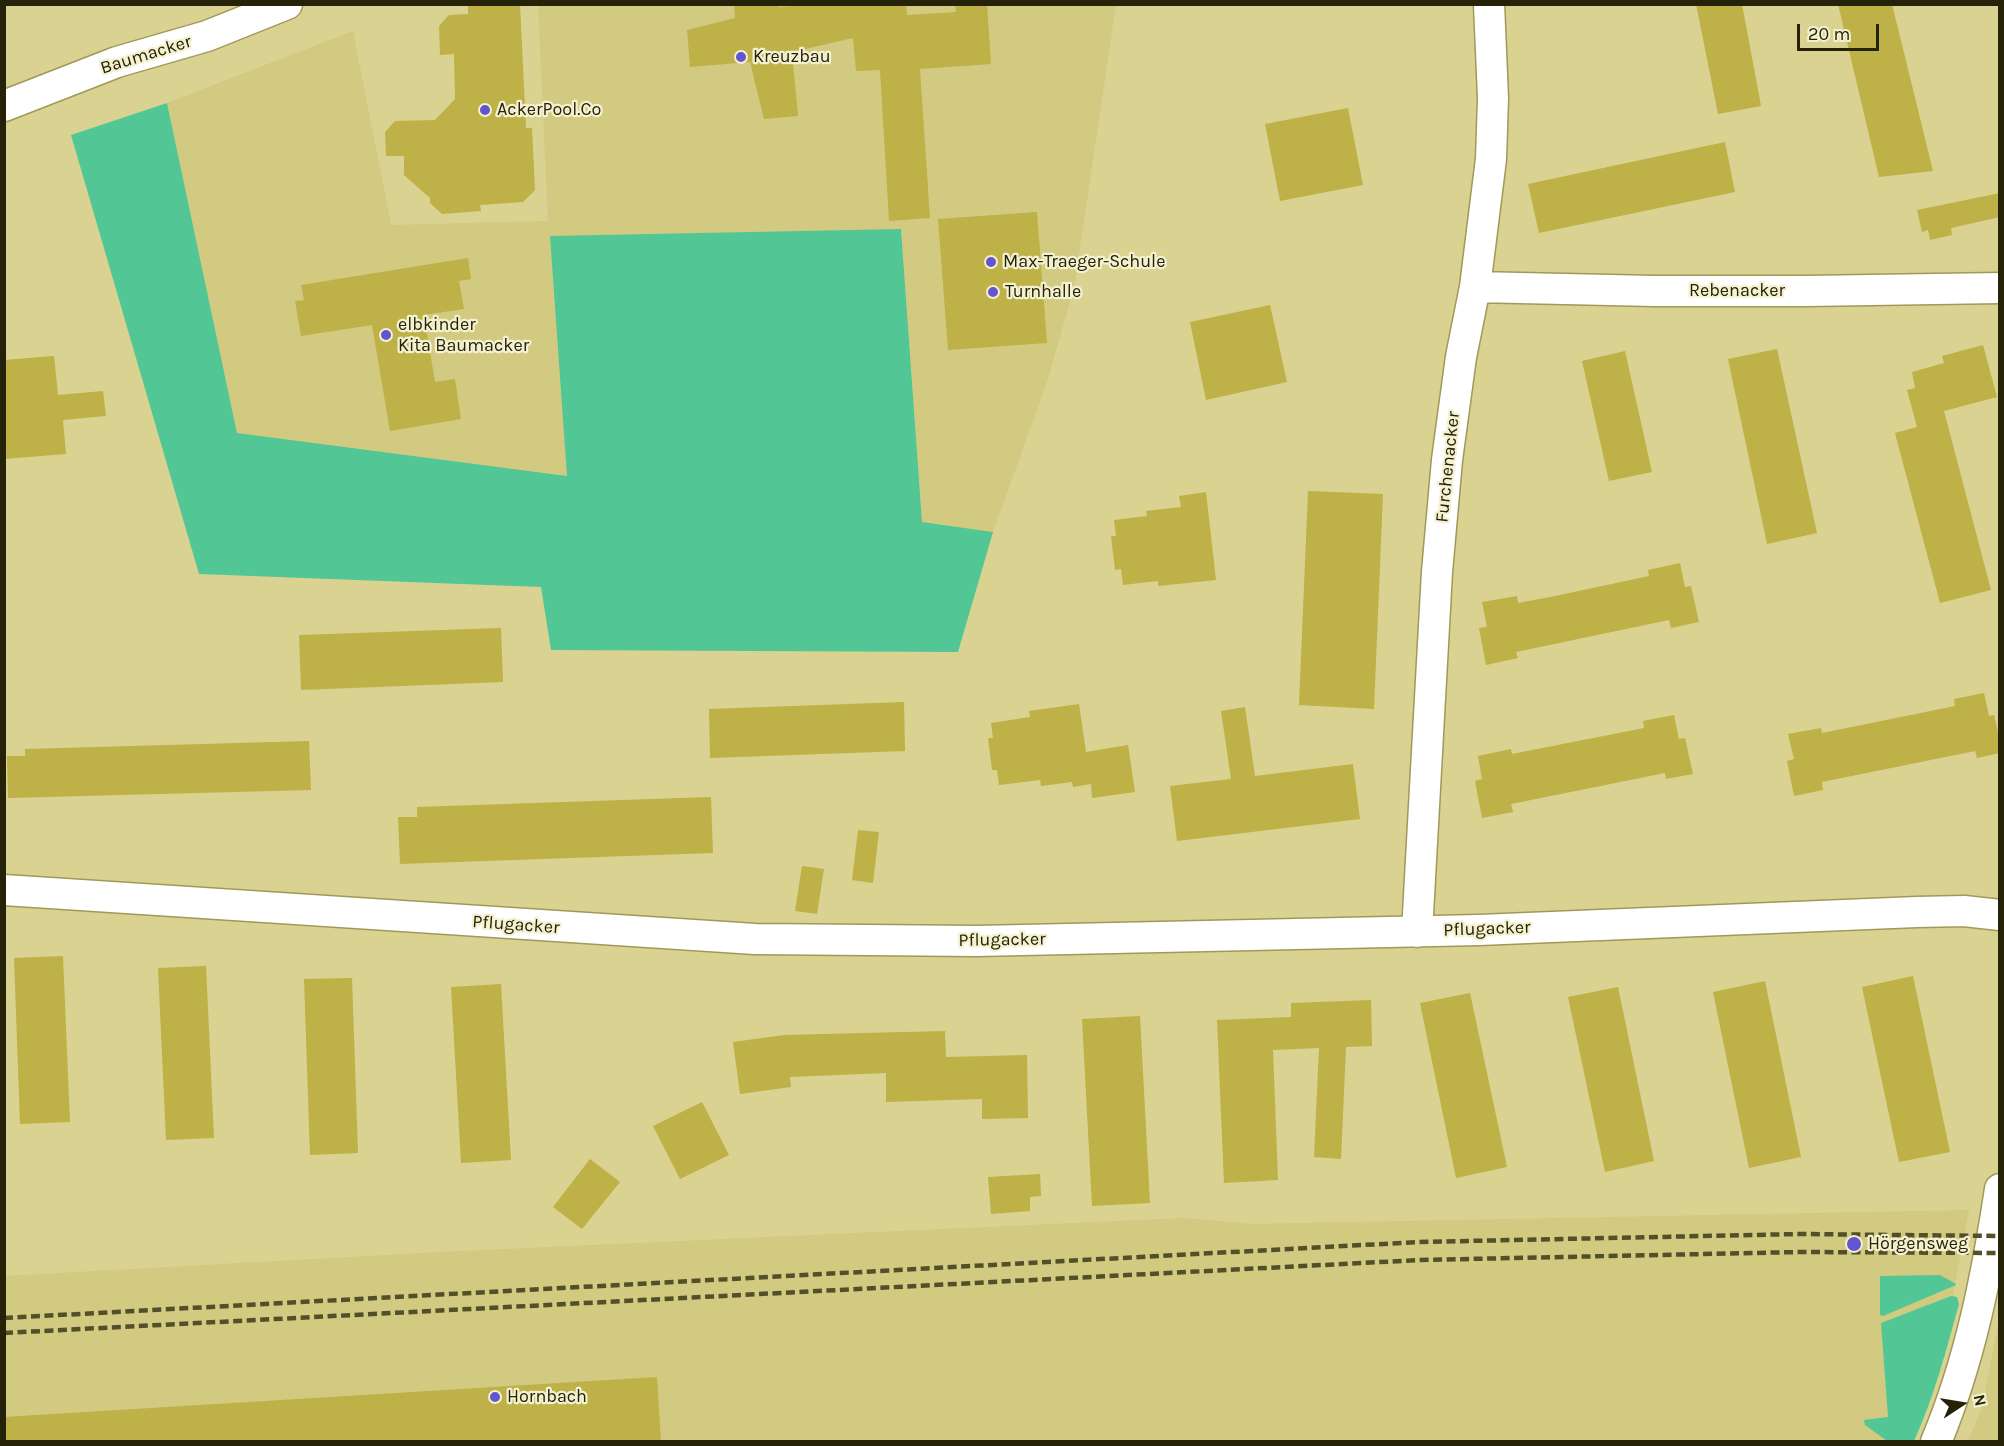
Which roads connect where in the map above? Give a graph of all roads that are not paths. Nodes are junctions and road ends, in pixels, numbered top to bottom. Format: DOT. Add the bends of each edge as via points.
graph roads {
  1 [pos="287,4"];
  2 [pos="1489,4"];
  3 [pos="4,106"];
  4 [pos="1475,287"];
  5 [pos="2000,288"];
  6 [pos="4,890"];
  7 [pos="2000,915"];
  8 [pos="1417,932"];
  9 [pos="2000,1189"];
  10 [pos="1936,1442"];
  1 -- 3 [label="street, Baumacker" via="207,36 117,62"];
  2 -- 4 [label="street, Furchenacker" via="1491,159"];
  4 -- 5 [label="street, Rebenacker" via="1654,291"];
  4 -- 8 [label="street, Furchenacker" via="1447,460"];
  6 -- 8 [label="street, Pflugacker" via="755,939 977,941"];
  7 -- 8 [label="street, Pflugacker" via="1917,912"];
  9 -- 10 [label="street" via="1974,1324 1959,1382"];
}
